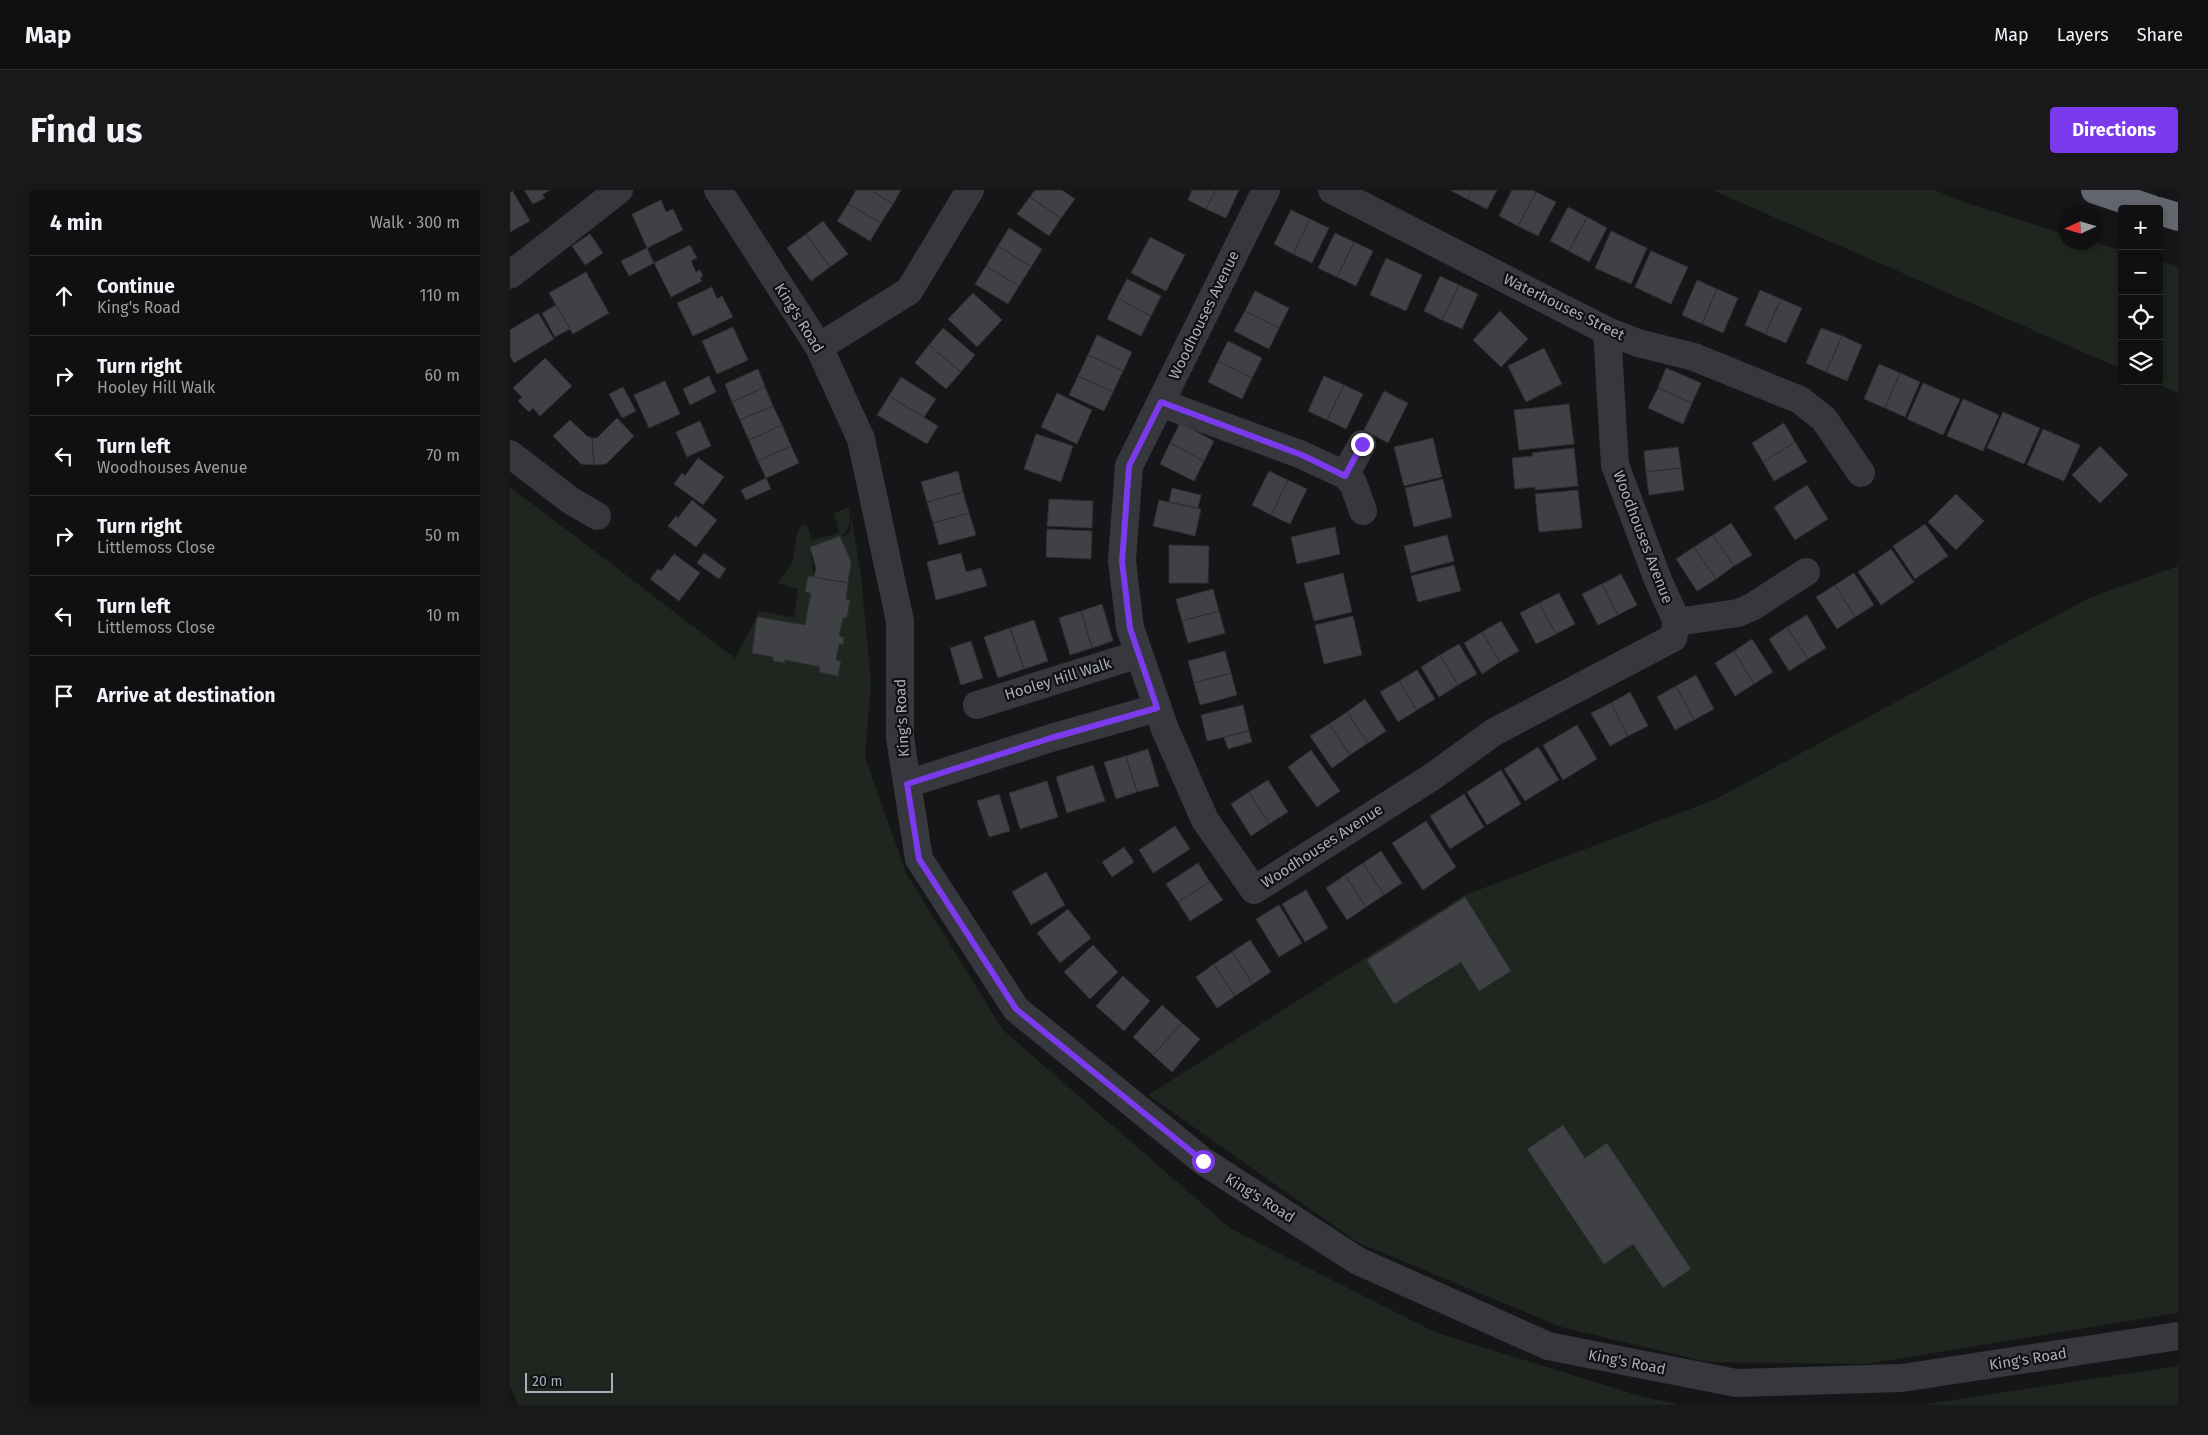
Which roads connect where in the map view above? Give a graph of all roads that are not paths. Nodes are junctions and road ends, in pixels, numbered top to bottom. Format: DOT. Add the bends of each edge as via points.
graph roads {
  1 [pos="620,190"];
  2 [pos="718,190"];
  3 [pos="970,190"];
  4 [pos="1266,190"];
  5 [pos="1332,190"];
  6 [pos="2095,190"];
  7 [pos="2140,205"];
  8 [pos="2163,212"];
  9 [pos="2178,217"];
  10 [pos="510,276"];
  11 [pos="1607,331"];
  12 [pos="819,347"];
  13 [pos="1161,402"];
  14 [pos="1362,444"];
  15 [pos="510,454"];
  16 [pos="1861,473"];
  17 [pos="1345,476"];
  18 [pos="1363,511"];
  19 [pos="597,516"];
  20 [pos="1806,572"];
  21 [pos="1677,622"];
  22 [pos="1139,654"];
  23 [pos="977,705"];
  24 [pos="1157,708"];
  25 [pos="907,784"];
  26 [pos="2178,1336"];
  1 -- 10 [label="street"];
  2 -- 12 [label="street, King's Road"];
  3 -- 12 [label="street" via="909,291"];
  4 -- 13 [label="street, Woodhouses Avenue"];
  5 -- 11 [label="street, Waterhouses Street"];
  6 -- 7 [label="highway"];
  8 -- 9 [label="highway"];
  11 -- 16 [label="street, Waterhouses Street" via="1638,343 1694,357 1800,400 1824,419"];
  11 -- 21 [label="street, Woodhouses Avenue" via="1615,465"];
  12 -- 25 [label="street, King's Road" via="861,439 900,621 900,738"];
  13 -- 17 [label="street" via="1302,455"];
  13 -- 22 [label="street, Woodhouses Avenue" via="1129,466 1122,562 1130,628"];
  14 -- 17 [label="street"];
  15 -- 19 [label="street" via="570,500"];
  17 -- 18 [label="street" via="1353,483"];
  20 -- 21 [label="street, Woodhouses Avenue" via="1738,613"];
  21 -- 24 [label="street, Woodhouses Avenue" via="1673,638 1494,732 1432,777 1254,890 1204,820"];
  22 -- 23 [label="street, Hooley Hill Walk"];
  22 -- 24 [label="street, Woodhouses Avenue"];
  24 -- 25 [label="street"];
  25 -- 26 [label="street, King's Road" via="919,859 1016,1009 1203,1161 1358,1260 1548,1346 1736,1383 1902,1378"];
}
